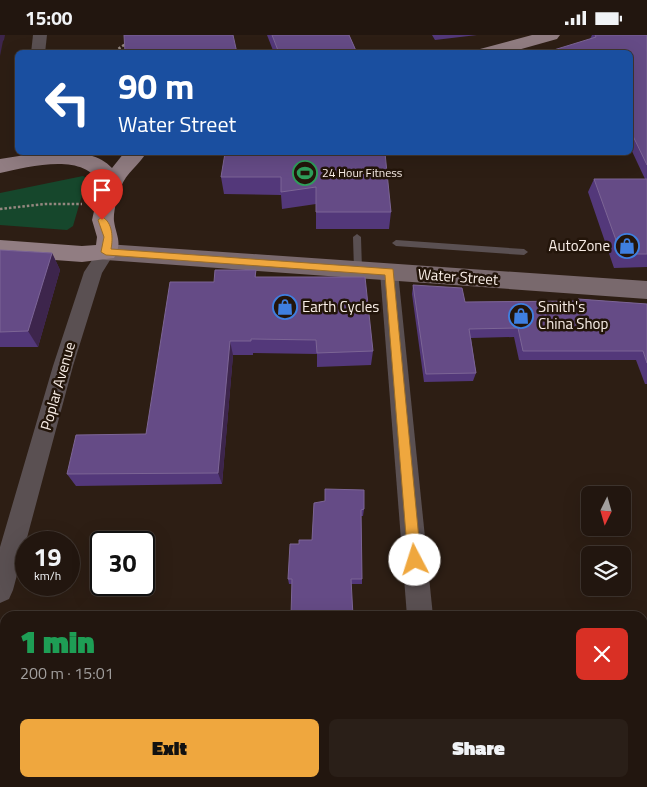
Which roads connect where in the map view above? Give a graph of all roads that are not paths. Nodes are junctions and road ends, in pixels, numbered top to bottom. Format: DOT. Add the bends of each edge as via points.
graph roads {
  1 [pos="40,35"];
  2 [pos="551,35"];
  3 [pos="38,50"];
  4 [pos="497,50"];
  5 [pos="54,155"];
  6 [pos="134,155"];
  7 [pos="35,157"];
  8 [pos="0,166"];
  9 [pos="111,185"];
  10 [pos="102,220"];
  11 [pos="0,235"];
  12 [pos="357,237"];
  13 [pos="396,243"];
  14 [pos="0,248"];
  15 [pos="106,252"];
  16 [pos="524,252"];
  17 [pos="358,270"];
  18 [pos="390,272"];
  19 [pos="647,290"];
  20 [pos="0,590"];
  21 [pos="420,611"];
  1 -- 3 [label="street"];
  2 -- 4 [label="main road"];
  5 -- 7 [label="main road"];
  6 -- 9 [label="main road"];
  7 -- 8 [label="main road"];
  7 -- 9 [label="main road" via="74,159 97,165 105,171"];
  9 -- 10 [label="main road"];
  10 -- 11 [label="main road" via="94,230 68,240"];
  10 -- 15 [label="main road" via="108,237"];
  12 -- 17 [label="lane"];
  13 -- 16 [label="lane"];
  14 -- 15 [label="main road, Water Street" via="82,254"];
  15 -- 17 [label="main road, Water Street"];
  15 -- 20 [label="street, Poplar Avenue" via="93,272 63,366"];
  17 -- 18 [label="main road, Water Street"];
  18 -- 19 [label="main road, Water Street"];
  18 -- 21 [label="street"];
}
